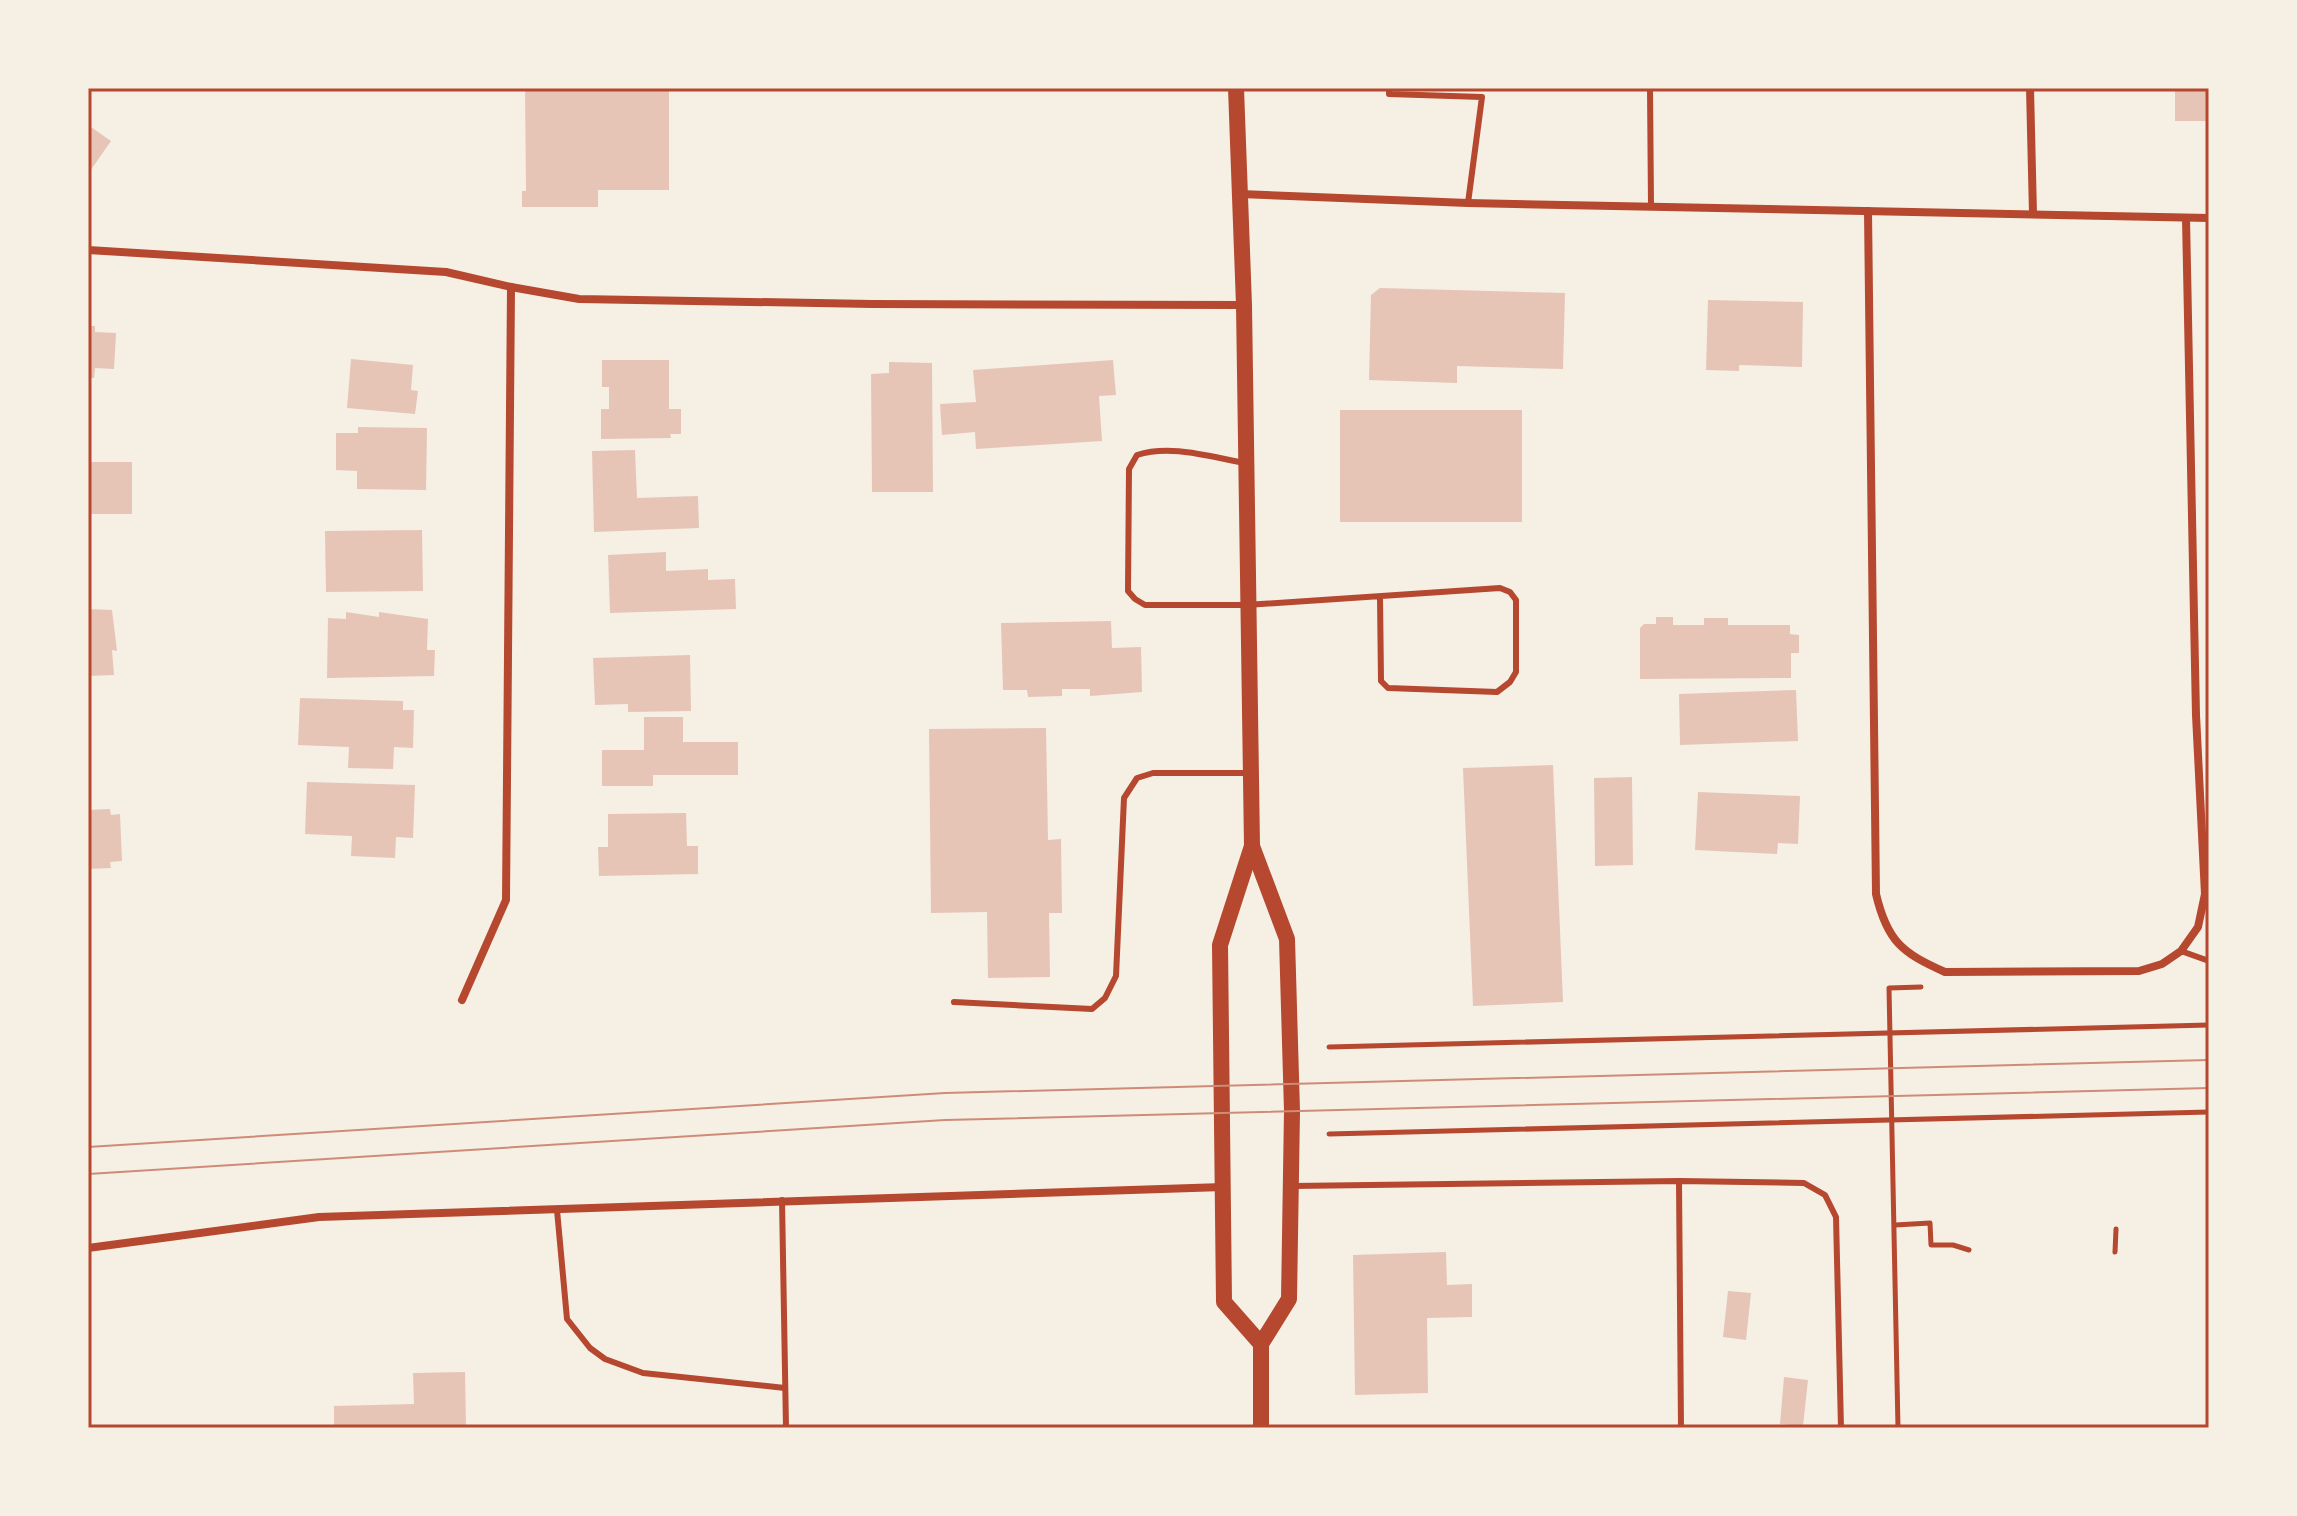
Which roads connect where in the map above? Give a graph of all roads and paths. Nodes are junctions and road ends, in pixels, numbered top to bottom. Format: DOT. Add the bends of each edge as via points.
graph roads {
  1 [pos="1236,88"];
  2 [pos="1389,88"];
  3 [pos="1650,88"];
  4 [pos="2030,88"];
  5 [pos="1240,194"];
  6 [pos="1468,203"];
  7 [pos="1651,206"];
  8 [pos="1868,211"];
  9 [pos="2033,214"];
  10 [pos="2186,218"];
  11 [pos="2209,218"];
  12 [pos="88,250"];
  13 [pos="511,287"];
  14 [pos="1244,305"];
  15 [pos="1245,463"];
  16 [pos="1380,597"];
  17 [pos="1246,605"];
  18 [pos="2196,715"];
  19 [pos="2209,715"];
  20 [pos="1250,773"];
  21 [pos="1252,846"];
  22 [pos="2181,951"];
  23 [pos="1919,960"];
  24 [pos="2209,961"];
  25 [pos="462,1000"];
  26 [pos="954,1002"];
  27 [pos="2209,1025"];
  28 [pos="1890,1033"];
  29 [pos="1329,1047"];
  30 [pos="2209,1112"];
  31 [pos="1892,1120"];
  32 [pos="1329,1134"];
  33 [pos="1679,1181"];
  34 [pos="1292,1186"];
  35 [pos="1224,1187"];
  36 [pos="782,1200"];
  37 [pos="557,1210"];
  38 [pos="1895,1225"];
  39 [pos="2116,1229"];
  40 [pos="88,1248"];
  41 [pos="1969,1250"];
  42 [pos="2115,1252"];
  43 [pos="1261,1344"];
  44 [pos="785,1388"];
  45 [pos="786,1428"];
  46 [pos="1261,1428"];
  47 [pos="1681,1428"];
  48 [pos="1841,1428"];
  49 [pos="1898,1428"];
  1 -- 5 [label="main road"];
  2 -- 6 [label="lane" via="1389,94 1482,97"];
  3 -- 7 [label="lane"];
  4 -- 9 [label="street"];
  5 -- 6 [label="street"];
  5 -- 14 [label="main road"];
  6 -- 7 [label="street"];
  7 -- 8 [label="street"];
  8 -- 9 [label="street"];
  8 -- 23 [label="street" via="1876,894 1882,921 1896,943"];
  9 -- 10 [label="street"];
  10 -- 11 [label="street"];
  10 -- 18 [label="street"];
  12 -- 13 [label="street" via="446,272"];
  13 -- 14 [label="street" via="579,299"];
  13 -- 25 [label="street" via="506,900"];
  14 -- 15 [label="main road"];
  15 -- 17 [label="main road"];
  15 -- 17 [label="lane" via="1171,451 1137,455 1129,469 1127,566 1128,591 1145,605"];
  16 -- 16 [label="lane" via="1500,588 1510,592 1516,600 1516,672 1510,682 1497,692 1388,688 1381,681"];
  16 -- 17 [label="lane"];
  17 -- 20 [label="main road"];
  18 -- 19 [label="street"];
  18 -- 22 [label="street" via="2205,894 2198,927"];
  20 -- 21 [label="main road"];
  20 -- 26 [label="lane" via="1153,773 1137,778 1130,788 1124,798 1116,976 1105,998 1092,1009"];
  21 -- 34 [label="main road" via="1287,939"];
  21 -- 35 [label="main road" via="1220,945"];
  22 -- 23 [label="street" via="2139,971 1945,972"];
  22 -- 24 [label="lane"];
  23 -- 28 [label="path" via="1922,987 1889,988"];
  27 -- 28 [label="path"];
  28 -- 29 [label="path"];
  28 -- 31 [label="path"];
  30 -- 31 [label="path"];
  31 -- 32 [label="path"];
  31 -- 38 [label="path"];
  33 -- 34 [label="lane"];
  33 -- 47 [label="lane"];
  33 -- 48 [label="lane" via="1804,1183 1825,1195 1836,1217"];
  34 -- 43 [label="main road" via="1289,1299"];
  35 -- 36 [label="street"];
  35 -- 43 [label="main road" via="1224,1302"];
  36 -- 37 [label="street"];
  36 -- 44 [label="lane"];
  37 -- 40 [label="street" via="319,1217"];
  37 -- 44 [label="lane" via="567,1319 590,1348 643,1373"];
  38 -- 41 [label="path" via="1930,1223 1931,1245"];
  38 -- 49 [label="path"];
  39 -- 42 [label="path"];
  43 -- 46 [label="main road"];
  44 -- 45 [label="lane"];
}
